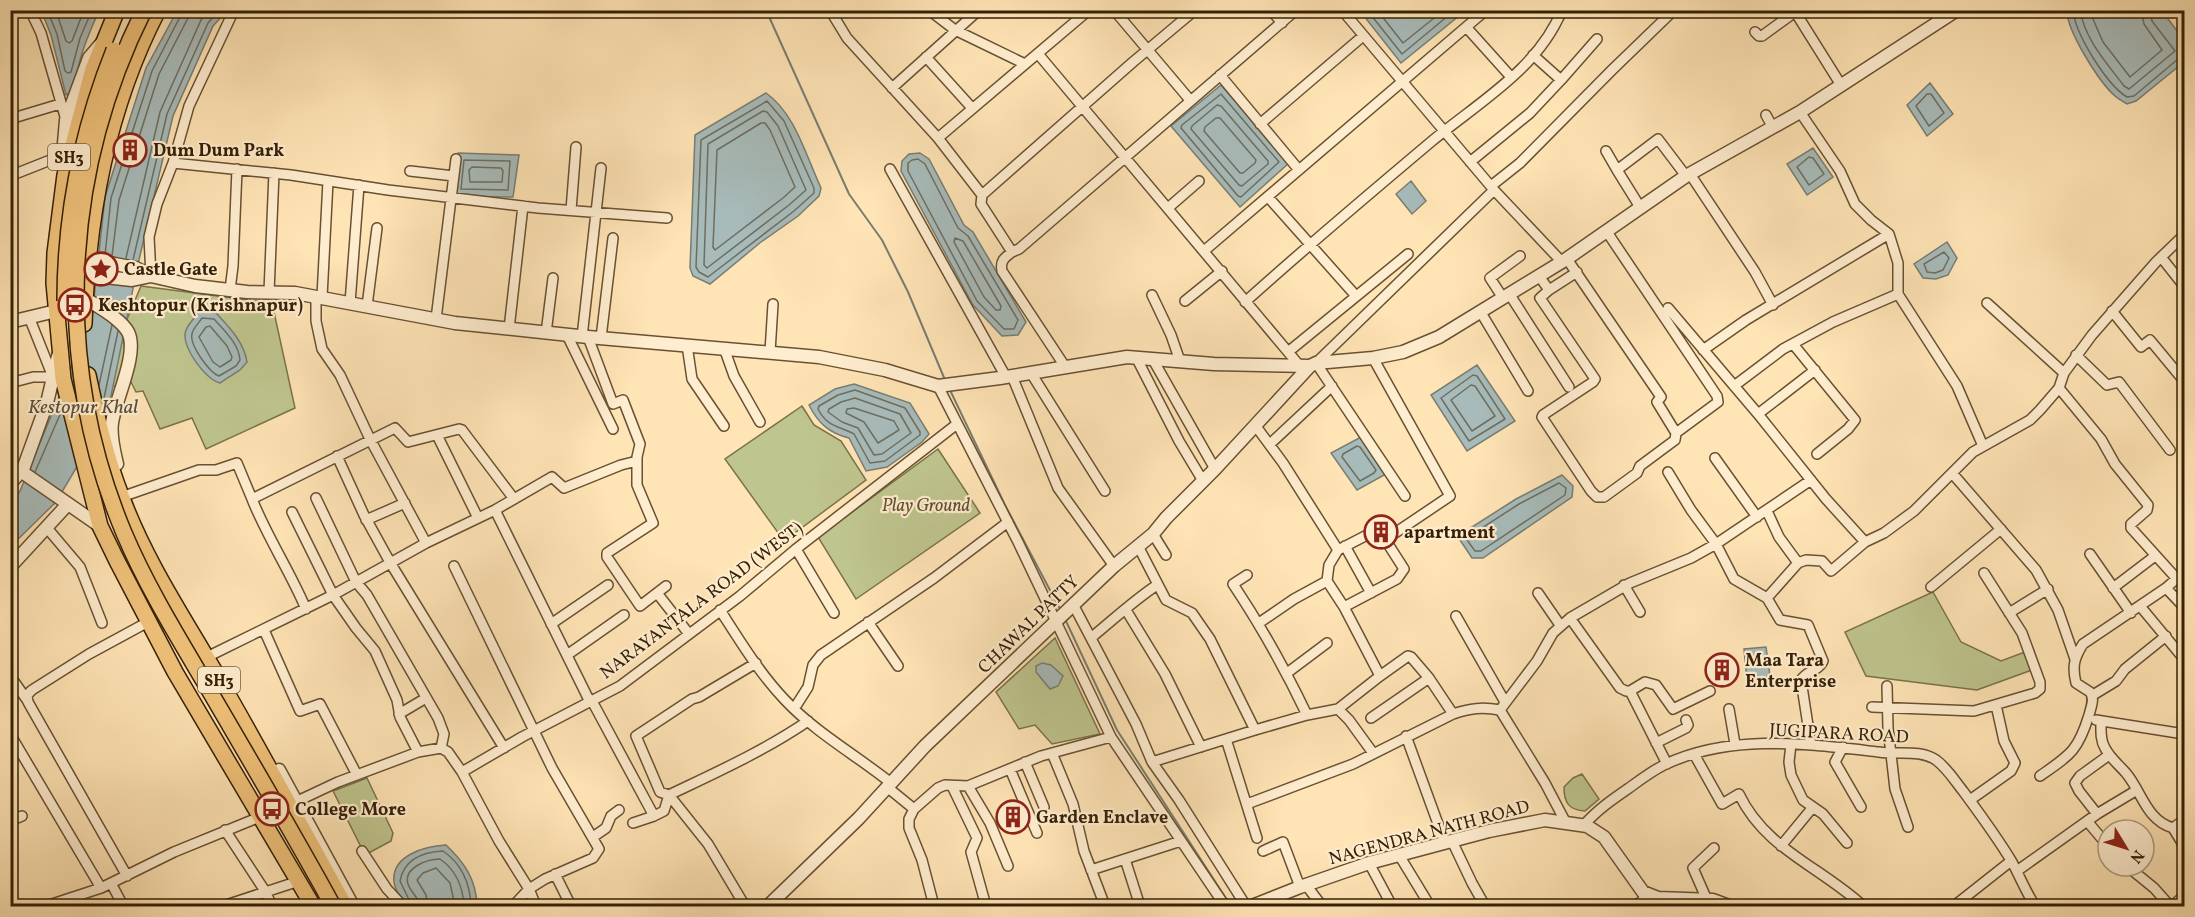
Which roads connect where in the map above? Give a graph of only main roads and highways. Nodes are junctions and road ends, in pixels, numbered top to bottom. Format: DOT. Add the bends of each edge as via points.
graph roads {
  1 [pos="117,10"];
  2 [pos="132,10"];
  3 [pos="144,10"];
  4 [pos="158,10"];
  5 [pos="307,829"];
  6 [pos="278,846"];
  7 [pos="313,906"];
  8 [pos="322,906"];
  9 [pos="333,906"];
  10 [pos="345,906"];
  1 -- 6 [label="main road, SH3" via="85,95 65,175 55,253 63,379 100,526 175,672"];
  2 -- 8 [label="main road, bridge" via="92,111 70,221 65,263 66,333 73,392 90,471 132,573"];
  3 -- 9 [label="main road, bridge" via="118,67 96,137 83,198 76,264 76,334 83,395 111,501 142,572"];
  4 -- 5 [label="main road, SH3" via="111,126 97,189 87,275 91,302 84,342 87,366 105,448 122,498 163,584"];
  5 -- 6 [label="main road"];
  5 -- 10 [label="main road, SH3"];
  6 -- 7 [label="main road, SH3"];
}
